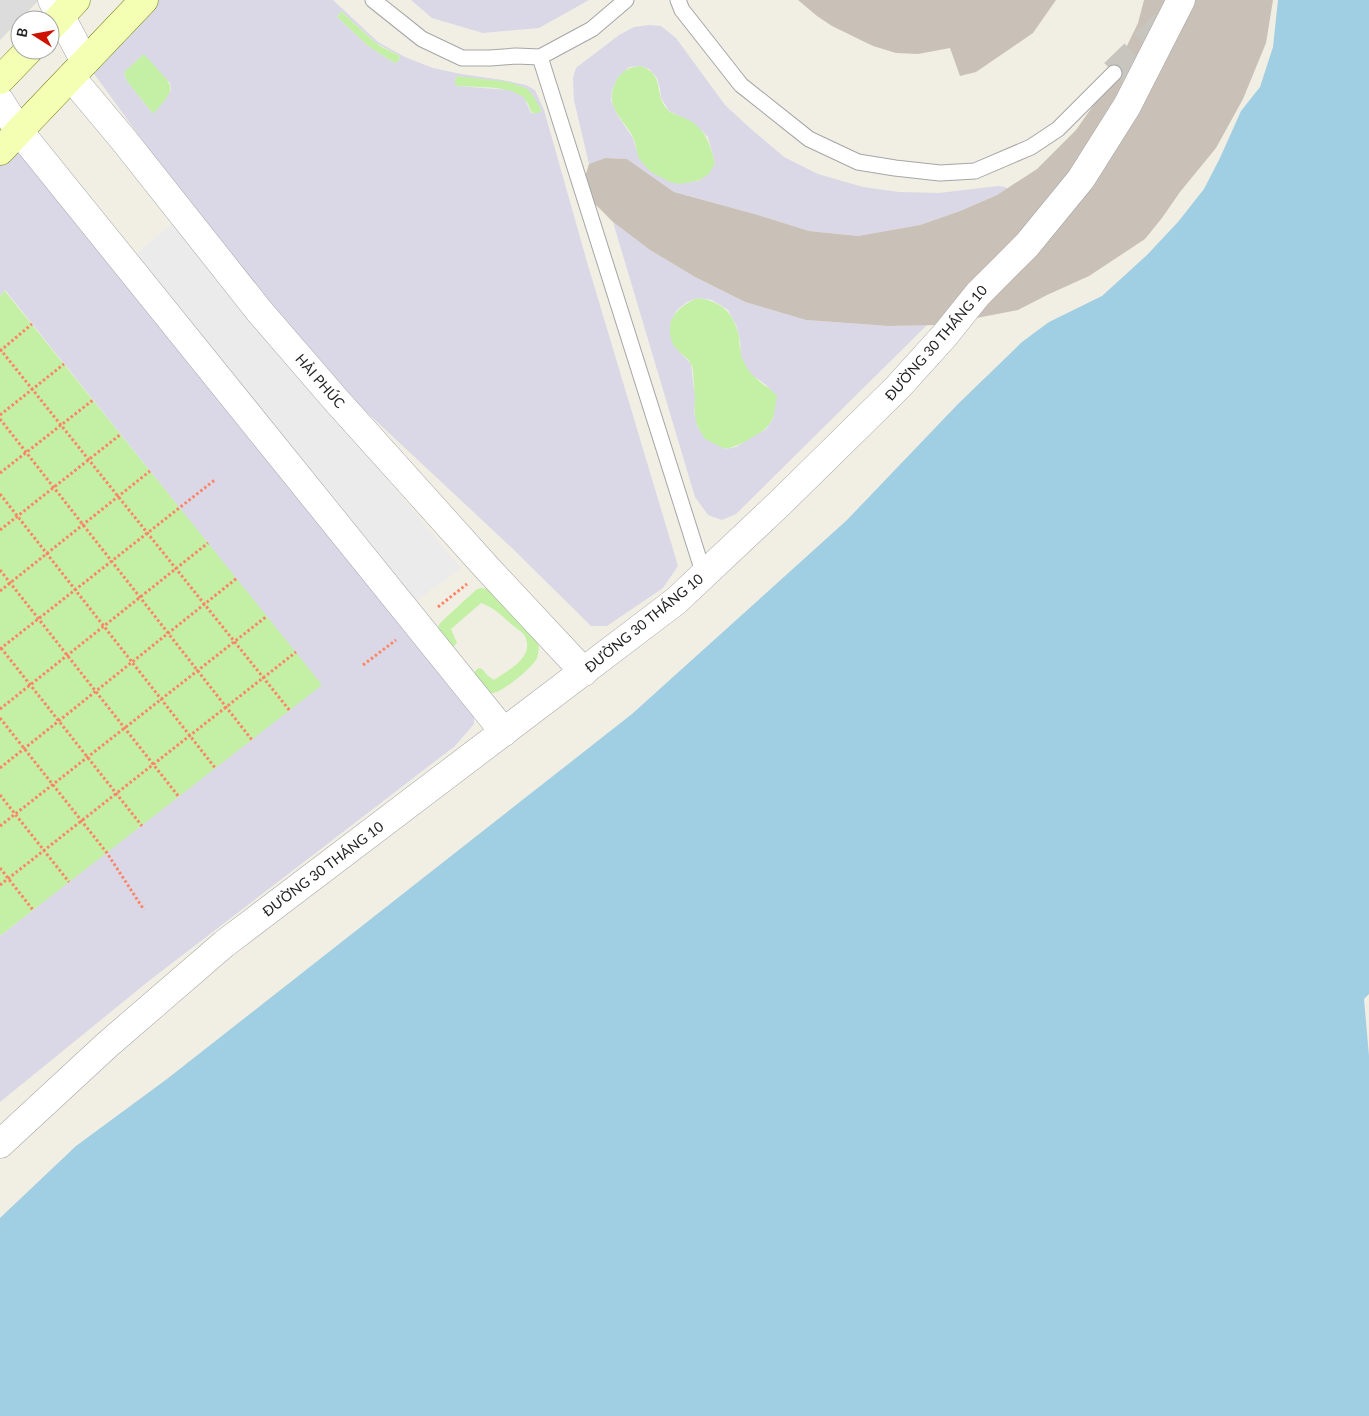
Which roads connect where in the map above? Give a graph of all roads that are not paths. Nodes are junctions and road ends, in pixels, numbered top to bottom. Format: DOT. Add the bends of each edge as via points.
graph roads {
  1 [pos="144,0"];
  2 [pos="374,0"];
  3 [pos="626,0"];
  4 [pos="678,0"];
  5 [pos="1181,0"];
  6 [pos="60,11"];
  7 [pos="540,57"];
  8 [pos="19,60"];
  9 [pos="78,70"];
  10 [pos="1114,73"];
  11 [pos="0,80"];
  12 [pos="0,101"];
  13 [pos="19,131"];
  14 [pos="0,151"];
  15 [pos="704,575"];
  16 [pos="584,672"];
  17 [pos="504,732"];
  18 [pos="0,1144"];
  1 -- 9 [label="main road"];
  2 -- 7 [label="lane" via="422,39 462,58"];
  3 -- 7 [label="lane" via="592,29"];
  4 -- 10 [label="lane" via="682,10 741,85 809,139 858,162 940,173 975,171 1031,147 1058,129"];
  5 -- 15 [label="street, ĐƯỜNG 30 THÁNG 10" via="1126,106 1081,179 1027,245 978,294 898,387"];
  6 -- 9 [label="street, HẢI PHÚC"];
  7 -- 15 [label="lane"];
  8 -- 11 [label="main road"];
  9 -- 13 [label="main road"];
  9 -- 16 [label="street, HẢI PHÚC" via="123,139 260,312 487,568"];
  12 -- 13 [label="street"];
  13 -- 14 [label="main road"];
  13 -- 17 [label="street"];
  15 -- 16 [label="street, ĐƯỜNG 30 THÁNG 10"];
  16 -- 17 [label="street, ĐƯỜNG 30 THÁNG 10"];
  17 -- 18 [label="street, ĐƯỜNG 30 THÁNG 10" via="224,944 107,1045"];
}
